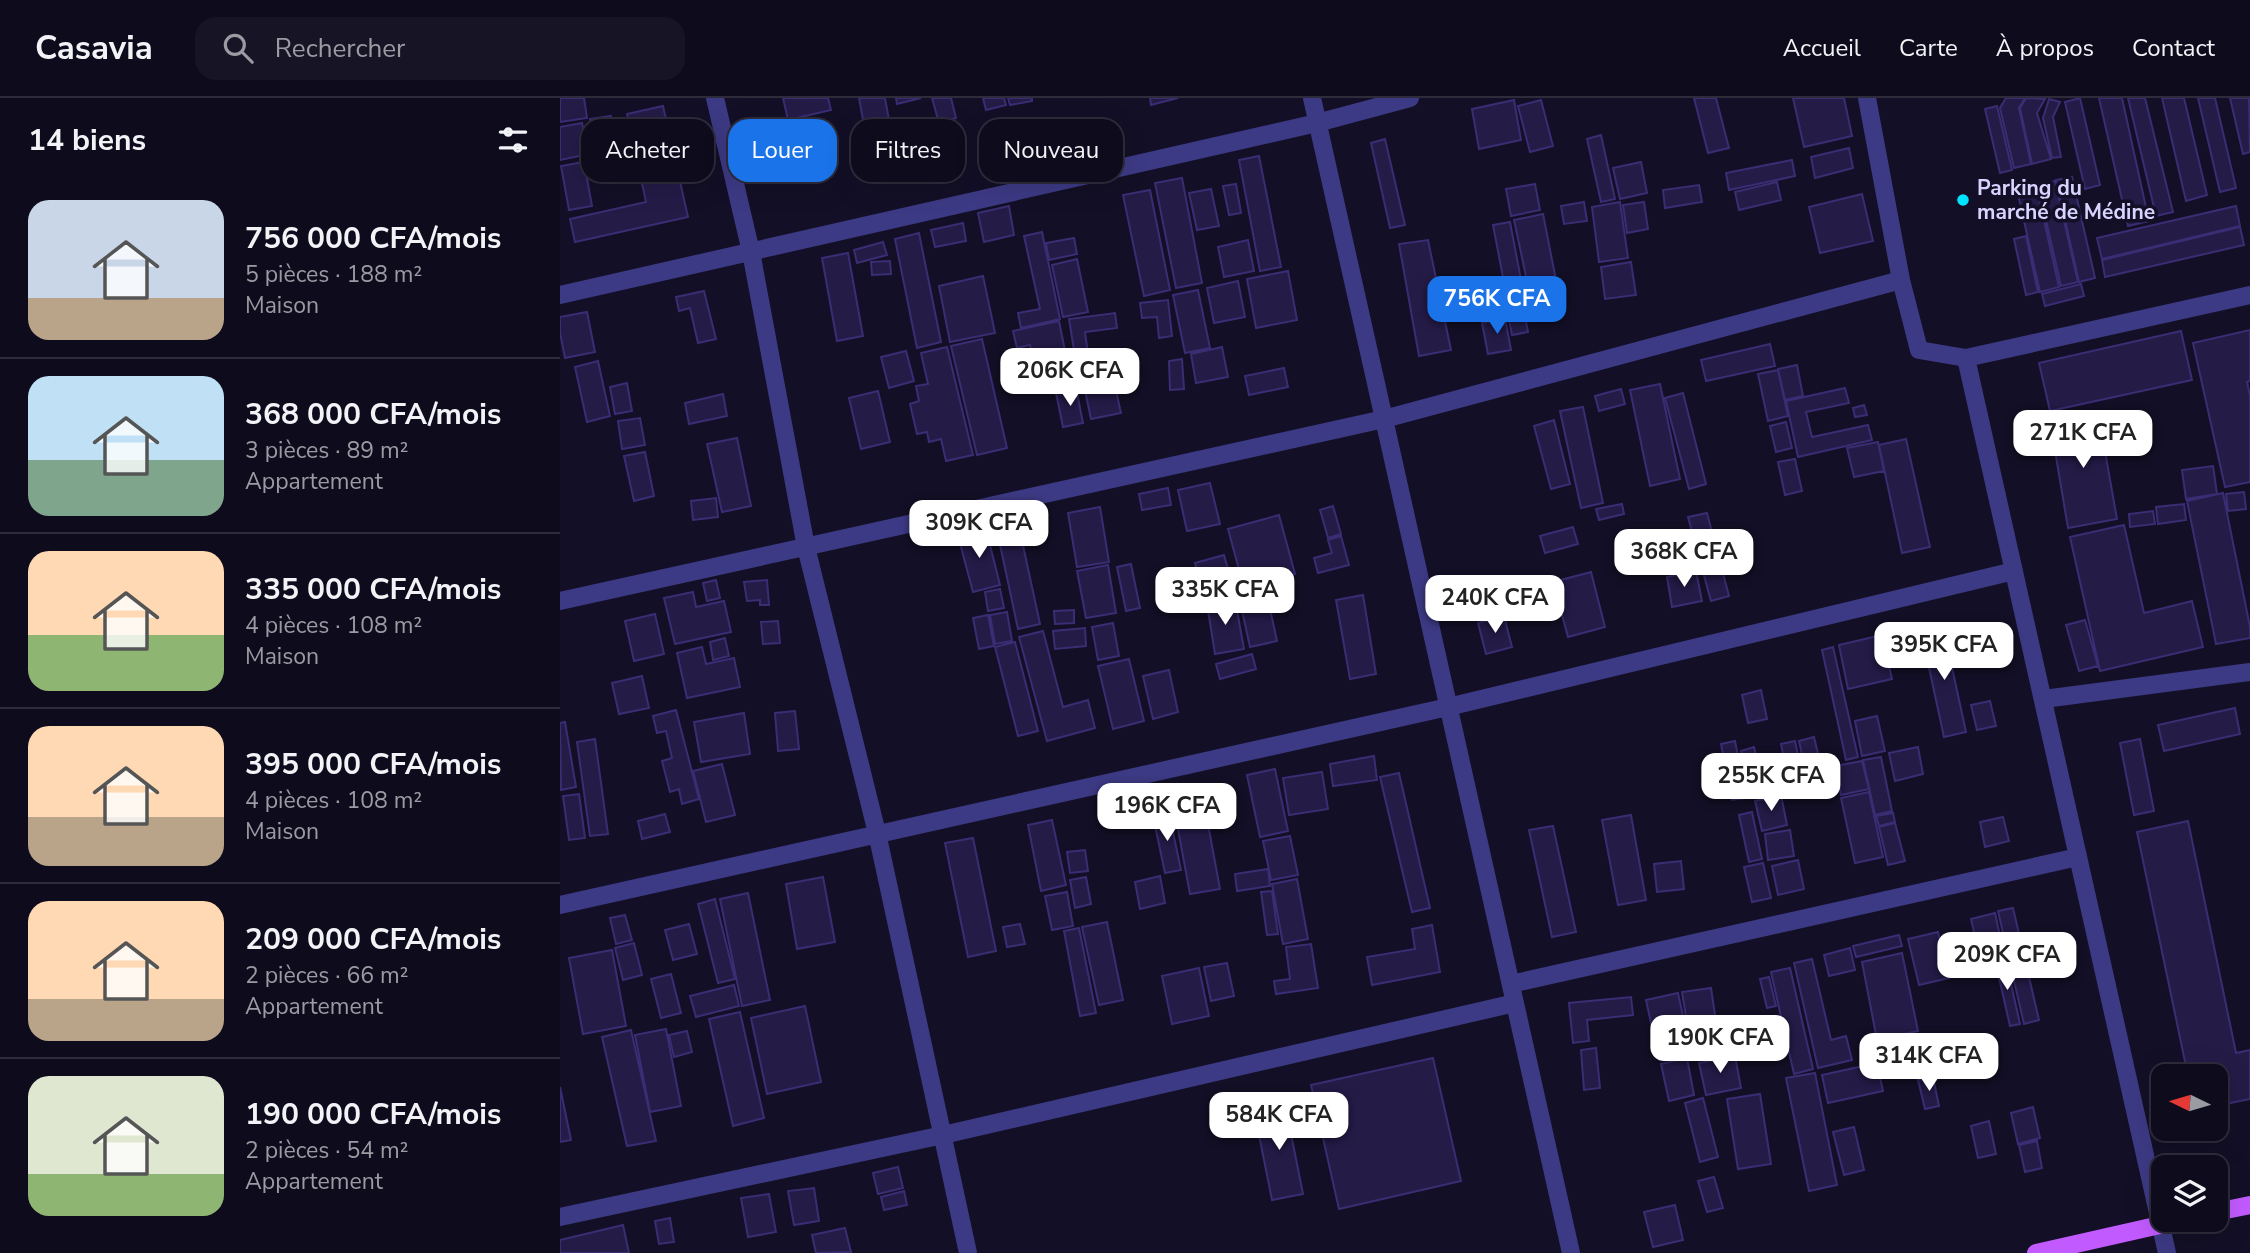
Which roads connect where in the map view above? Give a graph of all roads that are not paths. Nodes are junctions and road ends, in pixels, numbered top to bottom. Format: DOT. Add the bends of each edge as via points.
graph roads {
  1 [pos="715,98"];
  2 [pos="1312,98"];
  3 [pos="1410,98"];
  4 [pos="1867,98"];
  5 [pos="1317,122"];
  6 [pos="751,252"];
  7 [pos="1901,281"];
  8 [pos="560,295"];
  9 [pos="2250,295"];
  10 [pos="1966,358"];
  11 [pos="1384,419"];
  12 [pos="806,547"];
  13 [pos="2014,571"];
  14 [pos="560,601"];
  15 [pos="2250,671"];
  16 [pos="2044,699"];
  17 [pos="1448,707"];
  18 [pos="877,833"];
  19 [pos="2078,857"];
  20 [pos="560,905"];
  21 [pos="1511,984"];
  22 [pos="1515,1003"];
  23 [pos="943,1135"];
  24 [pos="2151,1185"];
  25 [pos="2250,1205"];
  26 [pos="2228,1210"];
  27 [pos="560,1217"];
  28 [pos="2151,1227"];
  29 [pos="2162,1232"];
  30 [pos="968,1253"];
  31 [pos="1571,1253"];
  32 [pos="2036,1253"];
  33 [pos="2167,1253"];
  1 -- 6 [label="street"];
  2 -- 5 [label="street"];
  3 -- 5 [label="street"];
  4 -- 7 [label="street"];
  5 -- 6 [label="street"];
  5 -- 11 [label="street"];
  6 -- 8 [label="street"];
  6 -- 12 [label="street"];
  7 -- 10 [label="street" via="1919,350"];
  7 -- 11 [label="street"];
  9 -- 10 [label="street"];
  10 -- 13 [label="street"];
  11 -- 12 [label="street"];
  11 -- 17 [label="street"];
  12 -- 14 [label="street"];
  12 -- 18 [label="street"];
  13 -- 16 [label="street"];
  13 -- 17 [label="street"];
  15 -- 16 [label="street"];
  16 -- 19 [label="street"];
  17 -- 18 [label="street"];
  17 -- 21 [label="street"];
  18 -- 20 [label="street"];
  18 -- 23 [label="street"];
  19 -- 21 [label="street"];
  19 -- 24 [label="street"];
  21 -- 22 [label="street"];
  22 -- 23 [label="street"];
  22 -- 31 [label="street"];
  23 -- 27 [label="street"];
  23 -- 30 [label="street"];
  25 -- 26 [label="main road"];
  28 -- 32 [label="main road"];
  29 -- 33 [label="street"];
}
